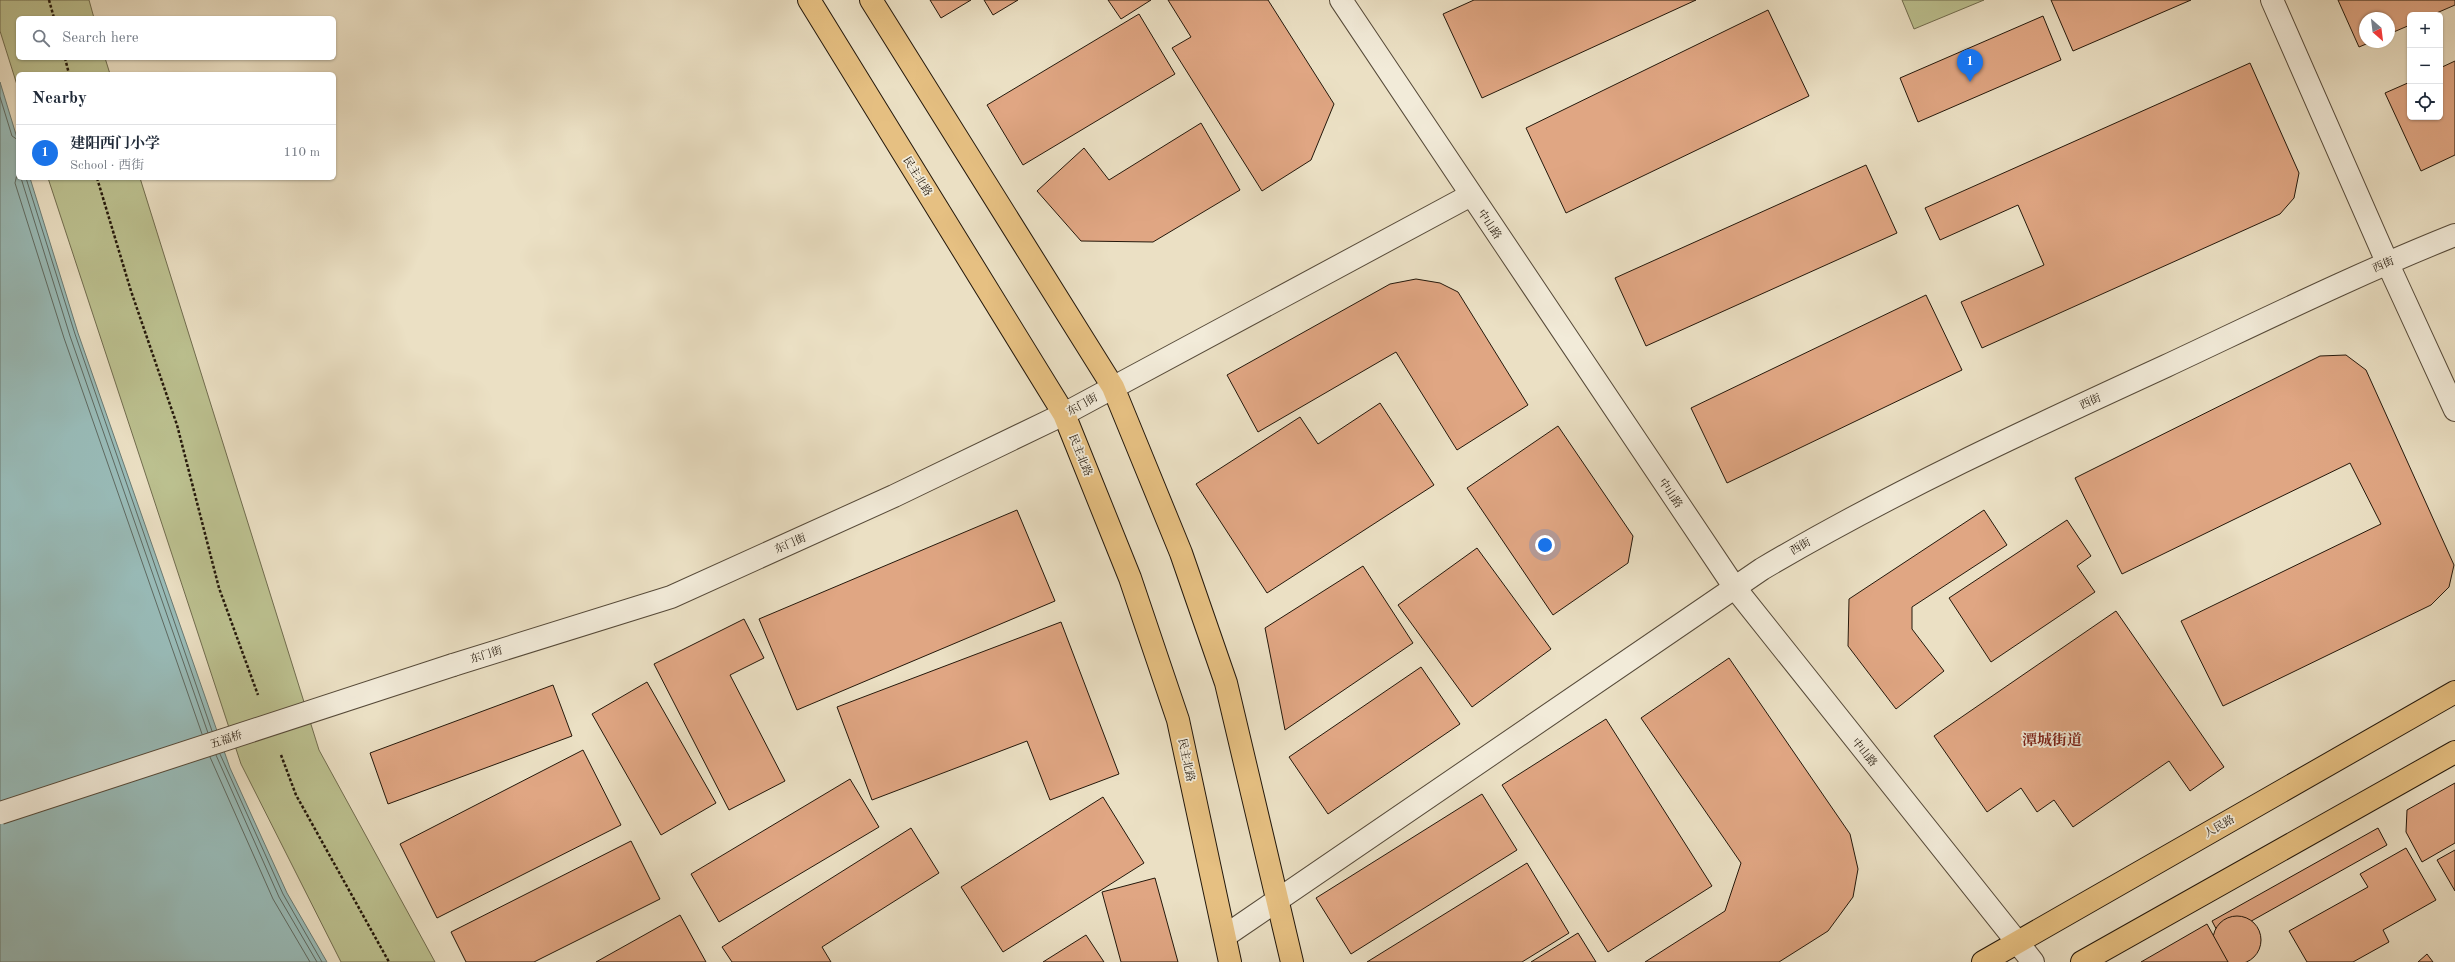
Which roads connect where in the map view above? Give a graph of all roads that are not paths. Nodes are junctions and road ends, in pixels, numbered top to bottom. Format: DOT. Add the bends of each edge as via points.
graph roads {
  1 [pos="809,0"];
  2 [pos="871,0"];
  3 [pos="1340,0"];
  4 [pos="2272,0"];
  5 [pos="1472,195"];
  6 [pos="2455,235"];
  7 [pos="2387,262"];
  8 [pos="1113,387"];
  9 [pos="2455,410"];
  10 [pos="1064,414"];
  11 [pos="1735,588"];
  12 [pos="453,665"];
  13 [pos="2455,692"];
  14 [pos="2455,752"];
  15 [pos="0,813"];
  16 [pos="1278,900"];
  17 [pos="1225,936"];
  18 [pos="2016,942"];
  19 [pos="1230,962"];
  20 [pos="1292,962"];
  21 [pos="1983,962"];
  22 [pos="2033,962"];
  23 [pos="2082,962"];
  1 -- 10 [label="highway, 民主北路"];
  2 -- 8 [label="highway"];
  3 -- 5 [label="street, 中山路"];
  4 -- 7 [label="street"];
  5 -- 8 [label="street, 东门街"];
  5 -- 11 [label="street, 中山路"];
  6 -- 7 [label="street, 西街"];
  7 -- 9 [label="street"];
  7 -- 11 [label="street, 西街" via="1991,447 1821,534"];
  8 -- 10 [label="street, 东门街"];
  8 -- 16 [label="highway" via="1181,553 1226,683"];
  10 -- 12 [label="street, 东门街" via="894,496 671,597"];
  10 -- 17 [label="highway, 民主北路" via="1130,578 1178,720"];
  11 -- 16 [label="street, 西街"];
  11 -- 18 [label="street, 中山路"];
  12 -- 15 [label="street, 五福桥, bridge"];
  13 -- 18 [label="highway, 人民路"];
  14 -- 23 [label="highway"];
  16 -- 17 [label="street, 西街"];
  16 -- 20 [label="highway"];
  17 -- 19 [label="highway, 民主北路"];
  18 -- 21 [label="highway, 人民路"];
  18 -- 22 [label="street, 中山路"];
}
